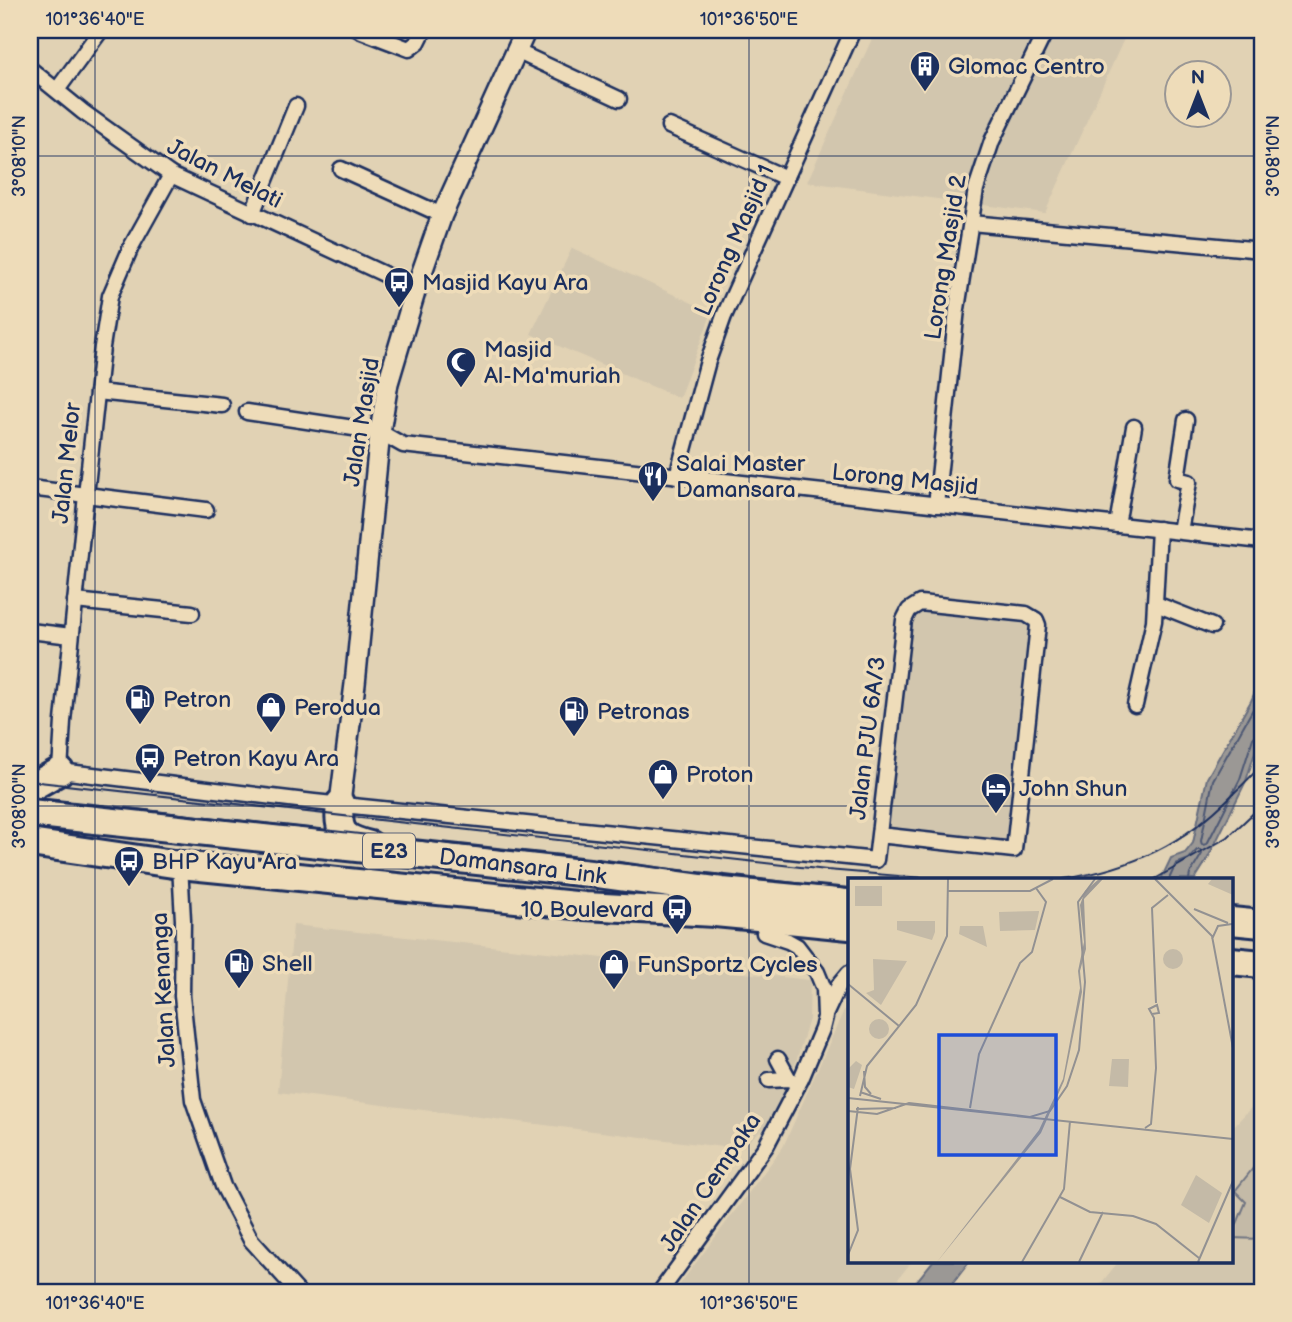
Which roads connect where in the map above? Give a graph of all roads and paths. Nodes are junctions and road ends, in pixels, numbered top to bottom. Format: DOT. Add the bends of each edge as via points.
graph roads {
  1 [pos="101,30"];
  2 [pos="359,30"];
  3 [pos="424,30"];
  4 [pos="526,30"];
  5 [pos="853,30"];
  6 [pos="1046,30"];
  7 [pos="516,51"];
  8 [pos="33,77"];
  9 [pos="57,90"];
  10 [pos="619,99"];
  11 [pos="296,106"];
  12 [pos="669,126"];
  13 [pos="341,169"];
  14 [pos="171,175"];
  15 [pos="786,178"];
  16 [pos="252,214"];
  17 [pos="442,215"];
  18 [pos="971,223"];
  19 [pos="1262,250"];
  20 [pos="415,289"];
  21 [pos="97,392"];
  22 [pos="222,405"];
  23 [pos="247,412"];
  24 [pos="1186,420"];
  25 [pos="1135,427"];
  26 [pos="380,432"];
  27 [pos="677,476"];
  28 [pos="30,488"];
  29 [pos="86,495"];
  30 [pos="936,505"];
  31 [pos="206,510"];
  32 [pos="1117,524"];
  33 [pos="1159,529"];
  34 [pos="1180,531"];
  35 [pos="1262,541"];
  36 [pos="75,601"];
  37 [pos="1156,604"];
  38 [pos="192,614"];
  39 [pos="1212,626"];
  40 [pos="30,631"];
  41 [pos="71,636"];
  42 [pos="1135,705"];
  43 [pos="60,771"];
  44 [pos="30,788"];
  45 [pos="340,803"];
  46 [pos="30,813"];
  47 [pos="879,835"];
  48 [pos="30,843"];
  49 [pos="408,853"];
  50 [pos="180,865"];
  51 [pos="598,874"];
  52 [pos="848,885"];
  53 [pos="718,902"];
  54 [pos="848,903"];
  55 [pos="585,906"];
  56 [pos="1232,921"];
  57 [pos="1262,925"];
  58 [pos="848,926"];
  59 [pos="764,933"];
  60 [pos="1232,939"];
  61 [pos="848,942"];
  62 [pos="1262,942"];
  63 [pos="1232,961"];
  64 [pos="1262,964"];
  65 [pos="848,974"];
  66 [pos="1232,978"];
  67 [pos="1262,980"];
  68 [pos="824,1017"];
  69 [pos="778,1059"];
  70 [pos="769,1080"];
  71 [pos="793,1082"];
  72 [pos="298,1292"];
  73 [pos="660,1292"];
  1 -- 9 [label="street"];
  2 -- 3 [label="street" via="409,50"];
  4 -- 7 [label="street, Jalan Masjid"];
  5 -- 15 [label="street, Lorong Masjid 1"];
  6 -- 18 [label="street, Lorong Masjid 2" via="992,141 976,188"];
  7 -- 10 [label="street"];
  7 -- 17 [label="street, Jalan Masjid"];
  8 -- 9 [label="street, Jalan Melati"];
  9 -- 14 [label="street, Jalan Melati"];
  11 -- 16 [label="street"];
  12 -- 15 [label="street"];
  13 -- 17 [label="street"];
  14 -- 16 [label="street, Jalan Melati"];
  14 -- 21 [label="street, Jalan Melor" via="110,296"];
  15 -- 27 [label="street, Lorong Masjid 1" via="724,316"];
  16 -- 20 [label="street, Jalan Melati"];
  17 -- 20 [label="street, Jalan Masjid"];
  18 -- 19 [label="street"];
  18 -- 30 [label="street, Lorong Masjid 2"];
  20 -- 26 [label="street, Jalan Masjid" via="388,383"];
  21 -- 22 [label="street"];
  21 -- 29 [label="street, Jalan Melor"];
  23 -- 26 [label="street, Lorong Masjid"];
  24 -- 34 [label="street" via="1177,479 1189,482"];
  25 -- 32 [label="street"];
  26 -- 27 [label="street, Lorong Masjid" via="402,445"];
  26 -- 45 [label="street, Jalan Masjid"];
  27 -- 30 [label="street, Lorong Masjid"];
  28 -- 29 [label="street"];
  29 -- 31 [label="street"];
  29 -- 36 [label="street, Jalan Melor"];
  30 -- 32 [label="street, Lorong Masjid"];
  32 -- 33 [label="street, Lorong Masjid"];
  33 -- 34 [label="street, Lorong Masjid"];
  33 -- 37 [label="street"];
  34 -- 35 [label="street, Lorong Masjid"];
  36 -- 38 [label="street"];
  36 -- 41 [label="street, Jalan Melor"];
  37 -- 39 [label="street"];
  37 -- 42 [label="street"];
  40 -- 41 [label="street"];
  41 -- 43 [label="street, Jalan Melor"];
  43 -- 44 [label="highway"];
  43 -- 45 [label="street"];
  45 -- 47 [label="street, Jalan PJU 6A/3" via="876,860"];
  45 -- 49 [label="highway" via="339,819 349,840"];
  46 -- 49 [label="highway, Damansara Link / E23"];
  47 -- 47 [label="street, Jalan PJU 6A/3" via="904,620 909,610 920,603 1026,614 1036,620 1014,850"];
  48 -- 50 [label="highway, Damansara Link / E23"];
  49 -- 51 [label="highway, Damansara Link / E23"];
  50 -- 55 [label="highway, Damansara Link / E23"];
  50 -- 72 [label="street, Jalan Kenanga" via="182,996 193,1100 223,1186 251,1240"];
  51 -- 52 [label="highway" via="702,872"];
  51 -- 53 [label="highway, Damansara Link / E23"];
  53 -- 54 [label="highway, Damansara Link / E23"];
  53 -- 55 [label="highway, Damansara Link / E23"];
  53 -- 58 [label="highway, Damansara Link / E23"];
  55 -- 59 [label="highway"];
  56 -- 57 [label="highway"];
  59 -- 61 [label="highway"];
  59 -- 68 [label="street, Jalan Cempaka" via="788,941 807,956 824,989"];
  60 -- 62 [label="highway"];
  63 -- 64 [label="highway"];
  65 -- 68 [label="street, Jalan Cempaka"];
  66 -- 67 [label="highway"];
  68 -- 71 [label="street, Jalan Cempaka"];
  69 -- 71 [label="street"];
  70 -- 71 [label="street"];
  71 -- 73 [label="street, Jalan Cempaka" via="766,1146"];
}
